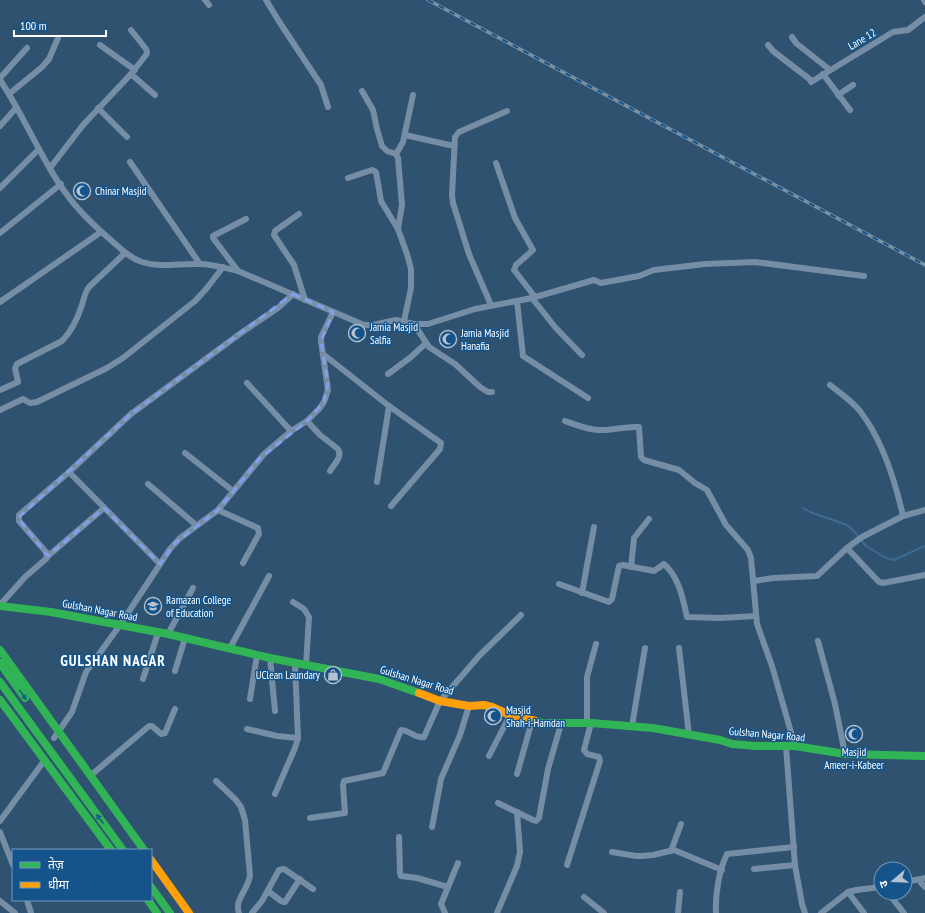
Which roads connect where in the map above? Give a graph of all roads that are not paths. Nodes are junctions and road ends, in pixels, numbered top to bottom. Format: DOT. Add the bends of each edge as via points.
graph roads {
  1 [pos="266,0"];
  2 [pos="925,17"];
  3 [pos="131,30"];
  4 [pos="792,37"];
  5 [pos="58,38"];
  6 [pos="100,45"];
  7 [pos="768,45"];
  8 [pos="27,48"];
  9 [pos="830,70"];
  10 [pos="133,72"];
  11 [pos="823,74"];
  12 [pos="0,79"];
  13 [pos="853,85"];
  14 [pos="362,91"];
  15 [pos="9,94"];
  16 [pos="155,95"];
  17 [pos="413,95"];
  18 [pos="838,95"];
  19 [pos="328,107"];
  20 [pos="16,108"];
  21 [pos="98,108"];
  22 [pos="850,110"];
  23 [pos="507,111"];
  24 [pos="0,126"];
  25 [pos="405,134"];
  26 [pos="127,137"];
  27 [pos="454,146"];
  28 [pos="40,149"];
  29 [pos="396,154"];
  30 [pos="130,162"];
  31 [pos="496,163"];
  32 [pos="50,168"];
  33 [pos="348,178"];
  34 [pos="60,184"];
  35 [pos="0,188"];
  36 [pos="299,214"];
  37 [pos="246,219"];
  38 [pos="398,229"];
  39 [pos="101,232"];
  40 [pos="0,233"];
  41 [pos="125,253"];
  42 [pos="200,264"];
  43 [pos="223,267"];
  44 [pos="238,271"];
  45 [pos="864,276"];
  46 [pos="293,294"];
  47 [pos="533,297"];
  48 [pos="305,300"];
  49 [pos="518,301"];
  50 [pos="0,302"];
  51 [pos="491,305"];
  52 [pos="332,312"];
  53 [pos="404,321"];
  54 [pos="414,324"];
  55 [pos="426,344"];
  56 [pos="323,354"];
  57 [pos="582,355"];
  58 [pos="388,374"];
  59 [pos="247,383"];
  60 [pos="830,385"];
  61 [pos="0,390"];
  62 [pos="492,392"];
  63 [pos="588,398"];
  64 [pos="389,406"];
  65 [pos="0,410"];
  66 [pos="307,421"];
  67 [pos="565,421"];
  68 [pos="291,431"];
  69 [pos="185,453"];
  70 [pos="330,471"];
  71 [pos="69,472"];
  72 [pos="377,482"];
  73 [pos="148,484"];
  74 [pos="233,491"];
  75 [pos="391,506"];
  76 [pos="104,508"];
  77 [pos="218,510"];
  78 [pos="925,510"];
  79 [pos="903,516"];
  80 [pos="649,520"];
  81 [pos="196,525"];
  82 [pos="594,527"];
  83 [pos="847,548"];
  84 [pos="48,556"];
  85 [pos="243,563"];
  86 [pos="160,564"];
  87 [pos="631,567"];
  88 [pos="925,575"];
  89 [pos="269,576"];
  90 [pos="754,581"];
  91 [pos="559,584"];
  92 [pos="193,588"];
  93 [pos="582,593"];
  94 [pos="293,602"];
  95 [pos="0,606"];
  96 [pos="521,615"];
  97 [pos="756,616"];
  98 [pos="120,625"];
  99 [pos="158,633"];
  100 [pos="168,634"];
  101 [pos="185,638"];
  102 [pos="818,640"];
  103 [pos="596,644"];
  104 [pos="230,648"];
  105 [pos="645,648"];
  106 [pos="679,648"];
  107 [pos="0,650"];
  108 [pos="258,655"];
  109 [pos="270,658"];
  110 [pos="0,663"];
  111 [pos="295,664"];
  112 [pos="306,665"];
  113 [pos="175,671"];
  114 [pos="143,679"];
  115 [pos="0,682"];
  116 [pos="250,699"];
  117 [pos="0,700"];
  118 [pos="440,701"];
  119 [pos="469,706"];
  120 [pos="3,707"];
  121 [pos="175,709"];
  122 [pos="275,711"];
  123 [pos="510,715"];
  124 [pos="532,721"];
  125 [pos="589,723"];
  126 [pos="561,724"];
  127 [pos="632,726"];
  128 [pos="247,729"];
  129 [pos="56,735"];
  130 [pos="690,735"];
  131 [pos="298,738"];
  132 [pos="790,746"];
  133 [pos="845,754"];
  134 [pos="489,756"];
  135 [pos="925,756"];
  136 [pos="44,760"];
  137 [pos="517,774"];
  138 [pos="90,776"];
  139 [pos="216,781"];
  140 [pos="275,794"];
  141 [pos="498,803"];
  142 [pos="517,812"];
  143 [pos="310,818"];
  144 [pos="0,821"];
  145 [pos="681,824"];
  146 [pos="432,828"];
  147 [pos="0,832"];
  148 [pos="399,837"];
  149 [pos="794,847"];
  150 [pos="110,849"];
  151 [pos="122,849"];
  152 [pos="135,849"];
  153 [pos="143,849"];
  154 [pos="671,851"];
  155 [pos="612,852"];
  156 [pos="152,861"];
  157 [pos="12,862"];
  158 [pos="458,863"];
  159 [pos="795,865"];
  160 [pos="567,866"];
  161 [pos="754,869"];
  162 [pos="722,870"];
  163 [pos="152,872"];
  164 [pos="923,878"];
  165 [pos="300,879"];
  166 [pos="913,880"];
  167 [pos="448,887"];
  168 [pos="925,887"];
  169 [pos="152,888"];
  170 [pos="873,888"];
  171 [pos="313,889"];
  172 [pos="268,891"];
  173 [pos="680,892"];
  174 [pos="848,892"];
  175 [pos="584,897"];
  176 [pos="0,901"];
  177 [pos="27,901"];
  178 [pos="149,901"];
  179 [pos="894,901"];
  180 [pos="15,913"];
  181 [pos="31,913"];
  182 [pos="157,913"];
  183 [pos="170,913"];
  184 [pos="182,913"];
  185 [pos="190,913"];
  186 [pos="239,913"];
  187 [pos="252,913"];
  188 [pos="444,913"];
  189 [pos="497,913"];
  190 [pos="604,913"];
  191 [pos="678,913"];
  192 [pos="716,913"];
  193 [pos="805,913"];
  194 [pos="821,913"];
  195 [pos="864,913"];
  196 [pos="904,913"];
  1 -- 19 [label="street" via="321,85"];
  2 -- 9 [label="street, Lane 12" via="908,30 893,32"];
  3 -- 10 [label="street" via="147,51"];
  4 -- 9 [label="street"];
  5 -- 15 [label="street" via="49,59 42,67"];
  6 -- 10 [label="street"];
  7 -- 11 [label="street, Lane 12" via="811,81"];
  8 -- 12 [label="street"];
  9 -- 11 [label="street, Lane 12"];
  10 -- 16 [label="street"];
  10 -- 21 [label="street"];
  11 -- 18 [label="street"];
  12 -- 15 [label="street"];
  13 -- 18 [label="street"];
  14 -- 29 [label="street" via="374,113 382,146 387,152"];
  15 -- 20 [label="street"];
  17 -- 25 [label="street"];
  18 -- 22 [label="street"];
  20 -- 24 [label="street"];
  20 -- 28 [label="street"];
  21 -- 26 [label="street"];
  21 -- 32 [label="street"];
  23 -- 27 [label="street" via="459,132 455,135"];
  25 -- 27 [label="street"];
  25 -- 29 [label="street"];
  27 -- 51 [label="street" via="453,203 469,254"];
  28 -- 32 [label="street"];
  28 -- 35 [label="street"];
  29 -- 38 [label="street" via="402,205"];
  30 -- 42 [label="street"];
  31 -- 47 [label="street" via="515,218 533,250 514,270"];
  32 -- 34 [label="street"];
  33 -- 38 [label="street" via="375,170 381,201"];
  34 -- 39 [label="street" via="75,205"];
  34 -- 40 [label="street"];
  36 -- 48 [label="street" via="275,231 274,236 294,265"];
  37 -- 44 [label="street" via="213,236"];
  38 -- 53 [label="street" via="411,269 411,288"];
  39 -- 41 [label="street"];
  39 -- 50 [label="street"];
  41 -- 42 [label="street" via="154,265"];
  41 -- 61 [label="street" via="89,287 62,341 17,364 15,368 18,382"];
  42 -- 43 [label="street"];
  43 -- 44 [label="street"];
  43 -- 65 [label="street" via="195,301 115,364 37,402 30,403 23,399"];
  44 -- 46 [label="street"];
  45 -- 47 [label="street" via="755,262 705,264 654,270 639,276 601,282 594,280"];
  46 -- 48 [label="street"];
  46 -- 71 [label="street" via="278,308 131,414"];
  47 -- 49 [label="street"];
  47 -- 57 [label="street" via="555,328"];
  48 -- 52 [label="street"];
  49 -- 51 [label="street"];
  49 -- 63 [label="street" via="523,356"];
  51 -- 54 [label="street" via="434,323"];
  52 -- 53 [label="street" via="364,325 391,320"];
  52 -- 56 [label="street" via="321,337"];
  53 -- 54 [label="street"];
  54 -- 55 [label="street"];
  55 -- 58 [label="street"];
  55 -- 62 [label="street" via="455,364 480,387"];
  56 -- 64 [label="street"];
  56 -- 66 [label="street" via="328,384 327,396"];
  59 -- 68 [label="street"];
  60 -- 79 [label="street" via="859,410 874,432 897,489"];
  64 -- 72 [label="street"];
  64 -- 75 [label="street" via="441,443"];
  66 -- 68 [label="street"];
  66 -- 70 [label="street" via="340,452"];
  67 -- 90 [label="street" via="599,430 639,427 641,457 644,460 679,470 695,484 707,490 726,524 748,550"];
  68 -- 74 [label="street" via="259,459"];
  69 -- 74 [label="street"];
  71 -- 76 [label="street"];
  71 -- 84 [label="street" via="18,518 20,524"];
  73 -- 81 [label="street"];
  74 -- 77 [label="street"];
  76 -- 84 [label="street"];
  76 -- 86 [label="street"];
  77 -- 81 [label="street"];
  77 -- 85 [label="street" via="259,530"];
  78 -- 79 [label="street"];
  79 -- 83 [label="street" via="862,537"];
  80 -- 87 [label="street" via="634,538"];
  81 -- 86 [label="street" via="175,543"];
  82 -- 93 [label="street"];
  83 -- 88 [label="street" via="883,584"];
  83 -- 90 [label="street" via="817,576"];
  84 -- 95 [label="street" via="46,561 25,577"];
  86 -- 98 [label="street"];
  87 -- 93 [label="street" via="619,566 611,601 606,602"];
  87 -- 97 [label="street" via="654,571 664,564 669,568 681,590 687,617"];
  89 -- 104 [label="street"];
  90 -- 97 [label="street"];
  91 -- 93 [label="street"];
  92 -- 100 [label="street"];
  94 -- 112 [label="street" via="309,616"];
  95 -- 98 [label="main road, Gulshan Nagar Road" via="51,612"];
  96 -- 118 [label="street" via="479,656"];
  97 -- 132 [label="street"];
  98 -- 99 [label="main road, Gulshan Nagar Road"];
  98 -- 129 [label="street" via="86,672 72,712"];
  99 -- 100 [label="main road, Gulshan Nagar Road"];
  99 -- 114 [label="street"];
  100 -- 101 [label="main road, Gulshan Nagar Road"];
  101 -- 104 [label="main road, Gulshan Nagar Road"];
  101 -- 113 [label="street"];
  102 -- 133 [label="street"];
  103 -- 125 [label="street" via="587,677"];
  104 -- 108 [label="main road, Gulshan Nagar Road"];
  105 -- 127 [label="street"];
  106 -- 130 [label="street"];
  107 -- 129 [label="main road"];
  108 -- 109 [label="main road, Gulshan Nagar Road"];
  108 -- 116 [label="street"];
  109 -- 111 [label="main road, Gulshan Nagar Road"];
  109 -- 122 [label="street"];
  110 -- 129 [label="main road, one-way"];
  111 -- 112 [label="main road, Gulshan Nagar Road"];
  111 -- 131 [label="street"];
  112 -- 118 [label="main road, Gulshan Nagar Road" via="394,683"];
  151 -- 115 [label="main road, one-way"];
  117 -- 120 [label="main road"];
  118 -- 119 [label="main road, Gulshan Nagar Road"];
  118 -- 143 [label="street" via="424,737 420,738 404,729 400,731 383,773 344,782 345,814"];
  119 -- 123 [label="main road, Gulshan Nagar Road" via="484,705"];
  119 -- 146 [label="street" via="442,780"];
  120 -- 136 [label="main road"];
  121 -- 138 [label="street" via="165,733 161,734 149,726"];
  123 -- 124 [label="main road, Gulshan Nagar Road"];
  123 -- 134 [label="street"];
  124 -- 126 [label="main road, Gulshan Nagar Road"];
  124 -- 137 [label="street"];
  125 -- 126 [label="main road, Gulshan Nagar Road"];
  125 -- 127 [label="main road, Gulshan Nagar Road"];
  125 -- 160 [label="street" via="584,750 587,754 598,756 600,761"];
  126 -- 142 [label="street" via="548,769 539,818 533,820"];
  127 -- 130 [label="main road, Gulshan Nagar Road"];
  128 -- 131 [label="street"];
  129 -- 138 [label="main road"];
  129 -- 152 [label="main road"];
  130 -- 132 [label="main road, Gulshan Nagar Road" via="732,744"];
  131 -- 140 [label="street"];
  132 -- 133 [label="main road, Gulshan Nagar Road"];
  132 -- 149 [label="street"];
  133 -- 135 [label="main road, Gulshan Nagar Road"];
  136 -- 144 [label="street"];
  136 -- 150 [label="main road"];
  138 -- 153 [label="main road"];
  139 -- 186 [label="street" via="238,802 245,820 250,875 238,904"];
  141 -- 142 [label="street"];
  142 -- 189 [label="street" via="520,852 517,866"];
  145 -- 154 [label="street"];
  147 -- 157 [label="street"];
  148 -- 167 [label="street" via="402,876"];
  149 -- 159 [label="street"];
  149 -- 162 [label="street" via="729,853"];
  154 -- 155 [label="street" via="642,856"];
  154 -- 162 [label="street" via="680,852"];
  156 -- 185 [label="main road"];
  158 -- 167 [label="street"];
  159 -- 161 [label="street"];
  159 -- 193 [label="street"];
  162 -- 192 [label="street"];
  163 -- 184 [label="main road"];
  164 -- 166 [label="street"];
  164 -- 168 [label="street" via="921,883"];
  165 -- 171 [label="street"];
  165 -- 172 [label="street" via="284,869 279,870"];
  165 -- 172 [label="street" via="285,902"];
  167 -- 188 [label="street" via="441,904"];
  169 -- 183 [label="main road"];
  170 -- 174 [label="street"];
  172 -- 187 [label="street"];
  173 -- 191 [label="street"];
  174 -- 194 [label="street"];
  174 -- 195 [label="street"];
  175 -- 190 [label="street"];
  176 -- 180 [label="street"];
  177 -- 181 [label="street"];
  178 -- 182 [label="main road"];
  179 -- 196 [label="street"];
}
